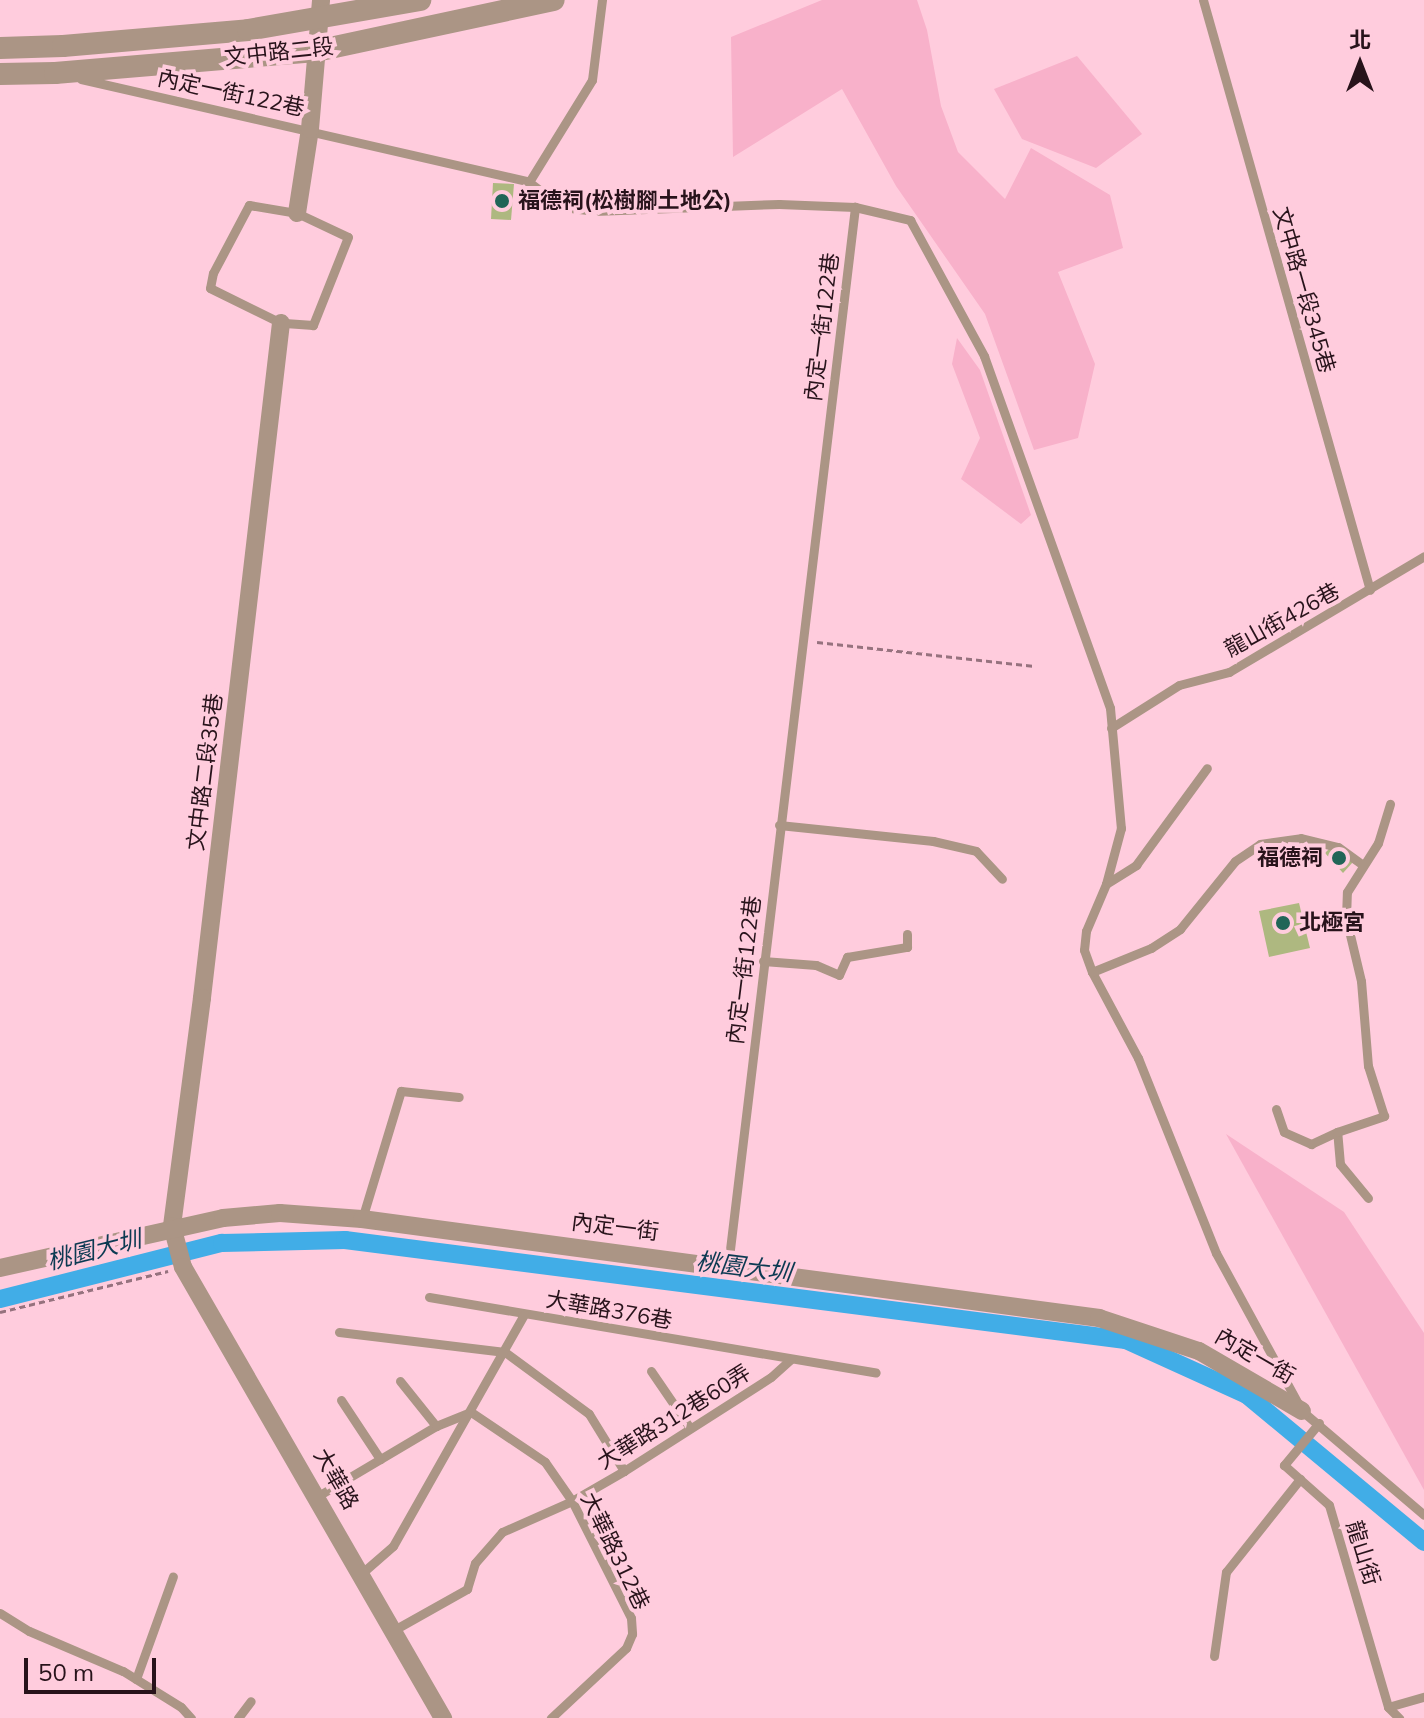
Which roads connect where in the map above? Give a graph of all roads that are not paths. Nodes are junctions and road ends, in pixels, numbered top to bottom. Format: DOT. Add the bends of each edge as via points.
graph roads {
  1 [pos="420,0"];
  2 [pos="554,0"];
  3 [pos="602,0"];
  4 [pos="1203,0"];
  5 [pos="321,9"];
  6 [pos="0,48"];
  7 [pos="316,51"];
  8 [pos="55,73"];
  9 [pos="0,74"];
  10 [pos="310,129"];
  11 [pos="529,182"];
  12 [pos="855,207"];
  13 [pos="297,213"];
  14 [pos="281,323"];
  15 [pos="1424,556"];
  16 [pos="1370,590"];
  17 [pos="1111,728"];
  18 [pos="1207,768"];
  19 [pos="1390,804"];
  20 [pos="779,825"];
  21 [pos="1363,865"];
  22 [pos="1002,879"];
  23 [pos="1106,884"];
  24 [pos="907,934"];
  25 [pos="763,961"];
  26 [pos="1092,972"];
  27 [pos="459,1097"];
  28 [pos="1276,1109"];
  29 [pos="1337,1132"];
  30 [pos="1368,1198"];
  31 [pos="362,1219"];
  32 [pos="172,1226"];
  33 [pos="728,1266"];
  34 [pos="0,1268"];
  35 [pos="429,1297"];
  36 [pos="524,1314"];
  37 [pos="339,1332"];
  38 [pos="505,1352"];
  39 [pos="791,1359"];
  40 [pos="651,1371"];
  41 [pos="876,1373"];
  42 [pos="400,1381"];
  43 [pos="341,1400"];
  44 [pos="1302,1411"];
  45 [pos="471,1412"];
  46 [pos="1319,1424"];
  47 [pos="436,1426"];
  48 [pos="690,1428"];
  49 [pos="380,1459"];
  50 [pos="624,1471"];
  51 [pos="1300,1479"];
  52 [pos="318,1496"];
  53 [pos="572,1501"];
  54 [pos="1424,1515"];
  55 [pos="362,1573"];
  56 [pos="173,1576"];
  57 [pos="0,1613"];
  58 [pos="394,1630"];
  59 [pos="1214,1656"];
  60 [pos="136,1679"];
  61 [pos="1424,1697"];
  62 [pos="251,1701"];
  63 [pos="1388,1707"];
  64 [pos="191,1718"];
  65 [pos="238,1718"];
  66 [pos="443,1718"];
  67 [pos="551,1718"];
  68 [pos="1399,1718"];
  1 -- 5 [label="street, 文中路二段"];
  2 -- 7 [label="street, 文中路二段"];
  3 -- 11 [label="lane" via="592,80"];
  4 -- 16 [label="lane, 文中路一段345巷"];
  5 -- 6 [label="street, 文中路二段" via="140,40"];
  5 -- 7 [label="street"];
  7 -- 8 [label="street, 文中路二段"];
  7 -- 10 [label="street"];
  8 -- 9 [label="street, 文中路二段"];
  8 -- 10 [label="lane, 內定一街122巷"];
  10 -- 11 [label="lane, 內定一街122巷"];
  10 -- 13 [label="street"];
  11 -- 12 [label="lane, 內定一街122巷" via="562,207 594,211 779,204"];
  12 -- 17 [label="lane" via="910,220 984,356 1110,708"];
  12 -- 20 [label="lane, 內定一街122巷"];
  13 -- 14 [label="lane" via="348,237 313,325"];
  13 -- 14 [label="lane" via="249,205 210,288"];
  14 -- 32 [label="street, 文中路二段35巷"];
  15 -- 16 [label="lane, 龍山街426巷"];
  16 -- 17 [label="lane, 龍山街426巷" via="1229,672 1179,685"];
  17 -- 23 [label="lane" via="1121,828"];
  18 -- 23 [label="lane" via="1136,865"];
  19 -- 21 [label="lane" via="1378,843"];
  20 -- 22 [label="lane" via="933,841 976,851"];
  20 -- 25 [label="lane, 內定一街122巷"];
  21 -- 26 [label="lane" via="1338,847 1301,838 1260,844 1235,861 1180,929 1151,948"];
  21 -- 29 [label="lane" via="1347,892 1346,918 1361,981 1368,1066 1384,1116"];
  23 -- 26 [label="lane" via="1086,931 1084,950"];
  24 -- 25 [label="lane" via="907,947 847,957 839,975 816,965"];
  25 -- 33 [label="lane, 內定一街122巷"];
  26 -- 44 [label="lane" via="1138,1058 1216,1253"];
  27 -- 31 [label="lane" via="401,1091"];
  28 -- 29 [label="lane" via="1284,1132 1311,1144"];
  29 -- 30 [label="lane" via="1340,1164"];
  31 -- 32 [label="street, 內定一街" via="280,1213"];
  31 -- 33 [label="street, 內定一街"];
  32 -- 34 [label="street, 內定一街"];
  32 -- 52 [label="street, 大華路" via="183,1267"];
  33 -- 44 [label="street, 內定一街" via="1099,1318 1199,1351"];
  35 -- 36 [label="lane"];
  36 -- 38 [label="lane, 大華路376巷"];
  36 -- 39 [label="lane, 大華路376巷"];
  37 -- 38 [label="lane"];
  38 -- 45 [label="lane, 大華路376巷"];
  38 -- 50 [label="lane" via="589,1414"];
  39 -- 41 [label="lane, 大華路376巷"];
  39 -- 48 [label="lane, 大華路312巷60弄"];
  40 -- 48 [label="lane"];
  42 -- 47 [label="lane"];
  43 -- 49 [label="lane"];
  44 -- 46 [label="lane"];
  45 -- 47 [label="lane"];
  45 -- 53 [label="lane, 大華路312巷" via="545,1462"];
  45 -- 55 [label="lane, 大華路376巷" via="393,1546"];
  46 -- 51 [label="lane, 龍山街" via="1284,1465"];
  46 -- 54 [label="lane"];
  47 -- 49 [label="lane"];
  48 -- 50 [label="lane, 大華路312巷60弄"];
  49 -- 52 [label="lane"];
  50 -- 53 [label="lane, 大華路312巷60弄"];
  51 -- 59 [label="lane" via="1226,1572"];
  51 -- 63 [label="lane, 龍山街" via="1329,1505"];
  52 -- 55 [label="street, 大華路"];
  53 -- 58 [label="lane, 大華路312巷60弄" via="502,1532 475,1563 467,1589"];
  53 -- 67 [label="lane, 大華路312巷" via="631,1618 632,1634 611,1665"];
  55 -- 58 [label="street, 大華路"];
  56 -- 60 [label="lane"];
  57 -- 60 [label="lane"];
  58 -- 66 [label="street, 大華路"];
  60 -- 64 [label="lane"];
  61 -- 63 [label="lane"];
  62 -- 65 [label="lane"];
  63 -- 68 [label="lane, 龍山街"];
}
